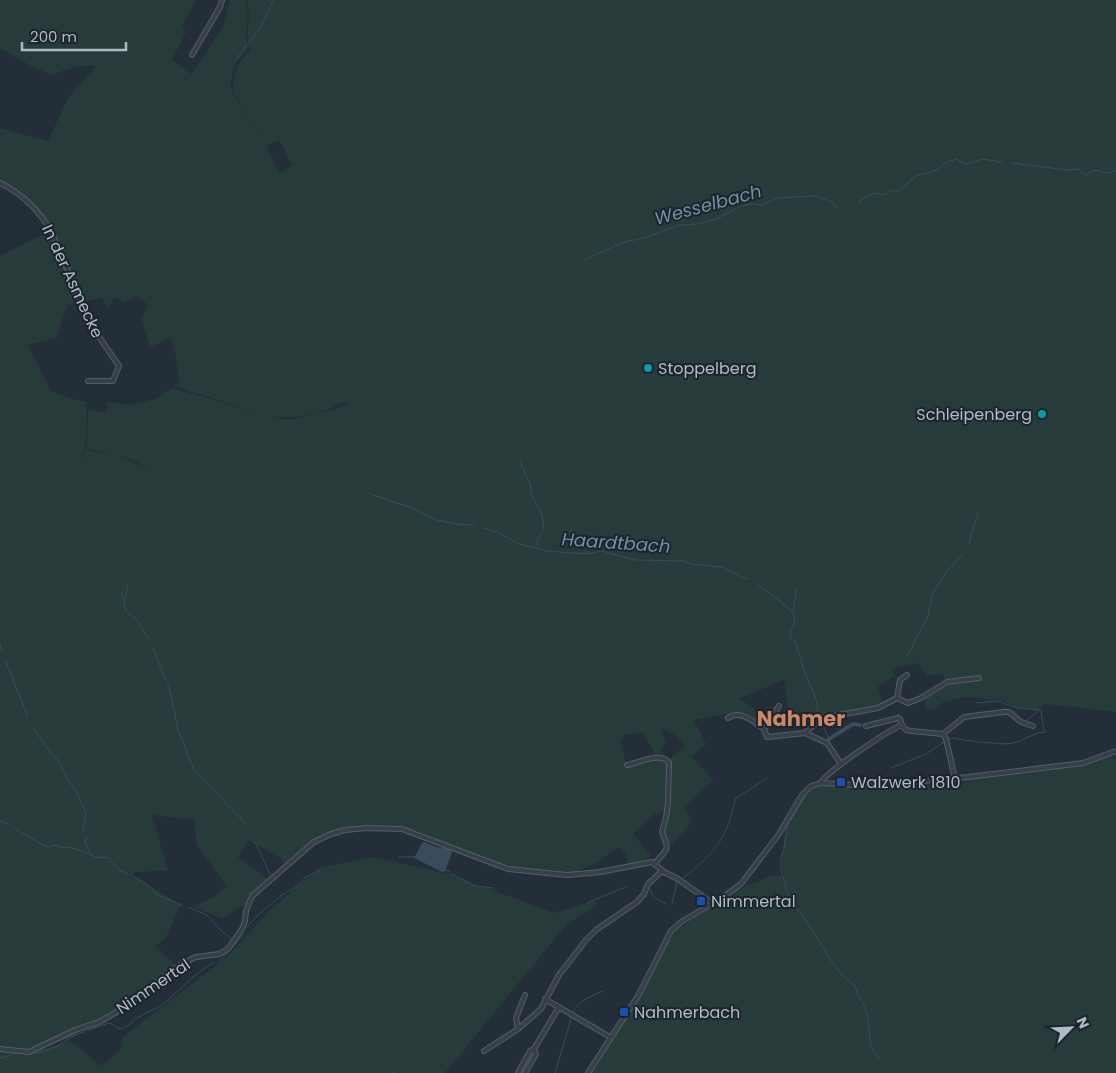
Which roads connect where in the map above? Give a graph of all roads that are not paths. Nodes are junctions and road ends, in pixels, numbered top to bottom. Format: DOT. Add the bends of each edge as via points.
graph roads {
  1 [pos="222,0"];
  2 [pos="192,55"];
  3 [pos="0,183"];
  4 [pos="88,381"];
  5 [pos="907,675"];
  6 [pos="979,678"];
  7 [pos="897,698"];
  8 [pos="779,706"];
  9 [pos="728,718"];
  10 [pos="902,725"];
  11 [pos="866,726"];
  12 [pos="1033,726"];
  13 [pos="764,729"];
  14 [pos="805,733"];
  15 [pos="943,734"];
  16 [pos="1116,751"];
  17 [pos="841,764"];
  18 [pos="627,765"];
  19 [pos="955,778"];
  20 [pos="821,783"];
  21 [pos="655,863"];
  22 [pos="662,871"];
  23 [pos="712,903"];
  24 [pos="525,995"];
  25 [pos="545,1000"];
  26 [pos="559,1007"];
  27 [pos="518,1029"];
  28 [pos="610,1037"];
  29 [pos="534,1049"];
  30 [pos="0,1050"];
  31 [pos="484,1051"];
  32 [pos="518,1073"];
  33 [pos="525,1073"];
  34 [pos="588,1073"];
  1 -- 2 [label="street"];
  3 -- 4 [label="street, In der Asmecke" via="10,188 46,222 89,321 119,366 114,381"];
  5 -- 7 [label="street" via="900,680"];
  6 -- 7 [label="street" via="946,682 908,703"];
  7 -- 14 [label="street" via="878,708 822,718"];
  8 -- 13 [label="street"];
  9 -- 13 [label="street" via="740,715"];
  10 -- 11 [label="street" via="898,718"];
  10 -- 15 [label="street" via="906,730"];
  10 -- 17 [label="street"];
  12 -- 15 [label="street" via="1004,712 964,717"];
  13 -- 14 [label="street" via="769,738"];
  14 -- 17 [label="street" via="827,743"];
  15 -- 19 [label="street"];
  16 -- 19 [label="street" via="1083,763"];
  17 -- 20 [label="street"];
  18 -- 21 [label="street" via="660,758 669,764 667,810 662,832 668,844"];
  19 -- 20 [label="street" via="891,784"];
  20 -- 23 [label="street" via="802,795 779,834 741,884"];
  21 -- 22 [label="street"];
  21 -- 30 [label="street, Nimmertal" via="567,875 508,869 402,828 346,830 314,842 252,896 242,929 228,950 183,963 99,1022 29,1052"];
  22 -- 23 [label="street"];
  22 -- 25 [label="street" via="648,884 637,902 586,940 559,975"];
  23 -- 28 [label="street" via="671,931 638,996"];
  24 -- 27 [label="street" via="516,1018"];
  25 -- 26 [label="street"];
  25 -- 27 [label="street" via="541,1009"];
  26 -- 28 [label="street"];
  26 -- 29 [label="street"];
  27 -- 31 [label="street"];
  28 -- 34 [label="street"];
  29 -- 32 [label="street"];
  29 -- 33 [label="street" via="536,1054"];
}
